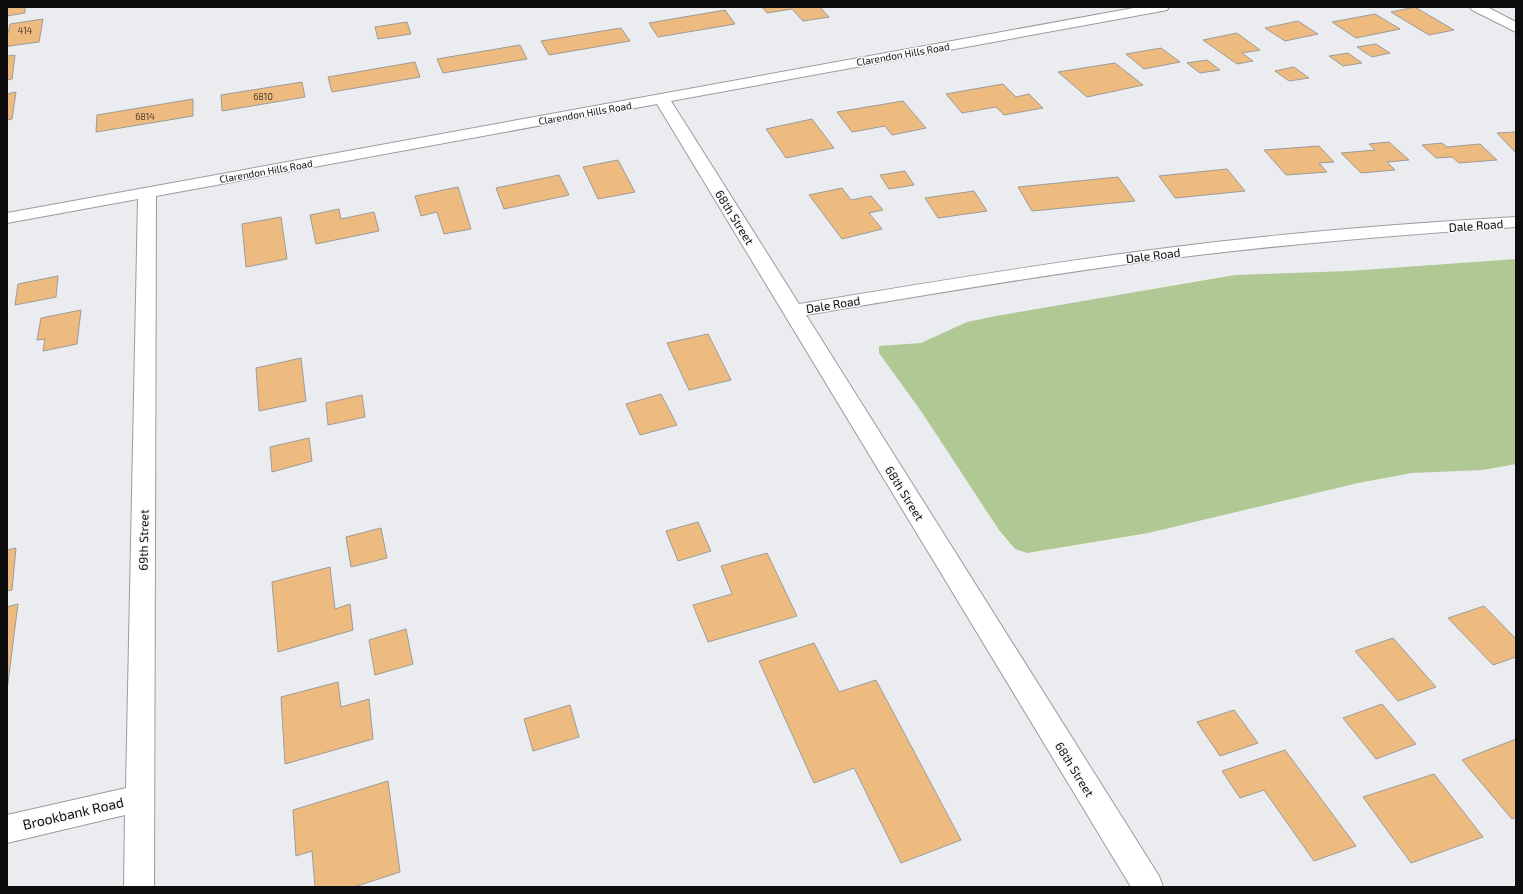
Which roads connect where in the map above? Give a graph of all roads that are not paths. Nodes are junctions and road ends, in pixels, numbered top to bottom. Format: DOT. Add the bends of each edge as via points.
graph roads {
  1 [pos="1162,7"];
  2 [pos="1477,7"];
  3 [pos="1516,28"];
  4 [pos="662,99"];
  5 [pos="147,193"];
  6 [pos="7,218"];
  7 [pos="1516,222"];
  8 [pos="793,311"];
  9 [pos="140,798"];
  10 [pos="7,829"];
  11 [pos="139,887"];
  12 [pos="1148,887"];
  1 -- 4 [label="street, Clarendon Hills Road"];
  2 -- 3 [label="street"];
  4 -- 5 [label="street, Clarendon Hills Road"];
  4 -- 8 [label="street, 68th Street"];
  5 -- 6 [label="street, Clarendon Hills Road"];
  5 -- 9 [label="street, 69th Street"];
  7 -- 8 [label="street, Dale Road" via="1334,236 1188,251 996,277"];
  8 -- 12 [label="street, 68th Street"];
  9 -- 10 [label="street, Brookbank Road"];
  9 -- 11 [label="street, 69th Street"];
}
